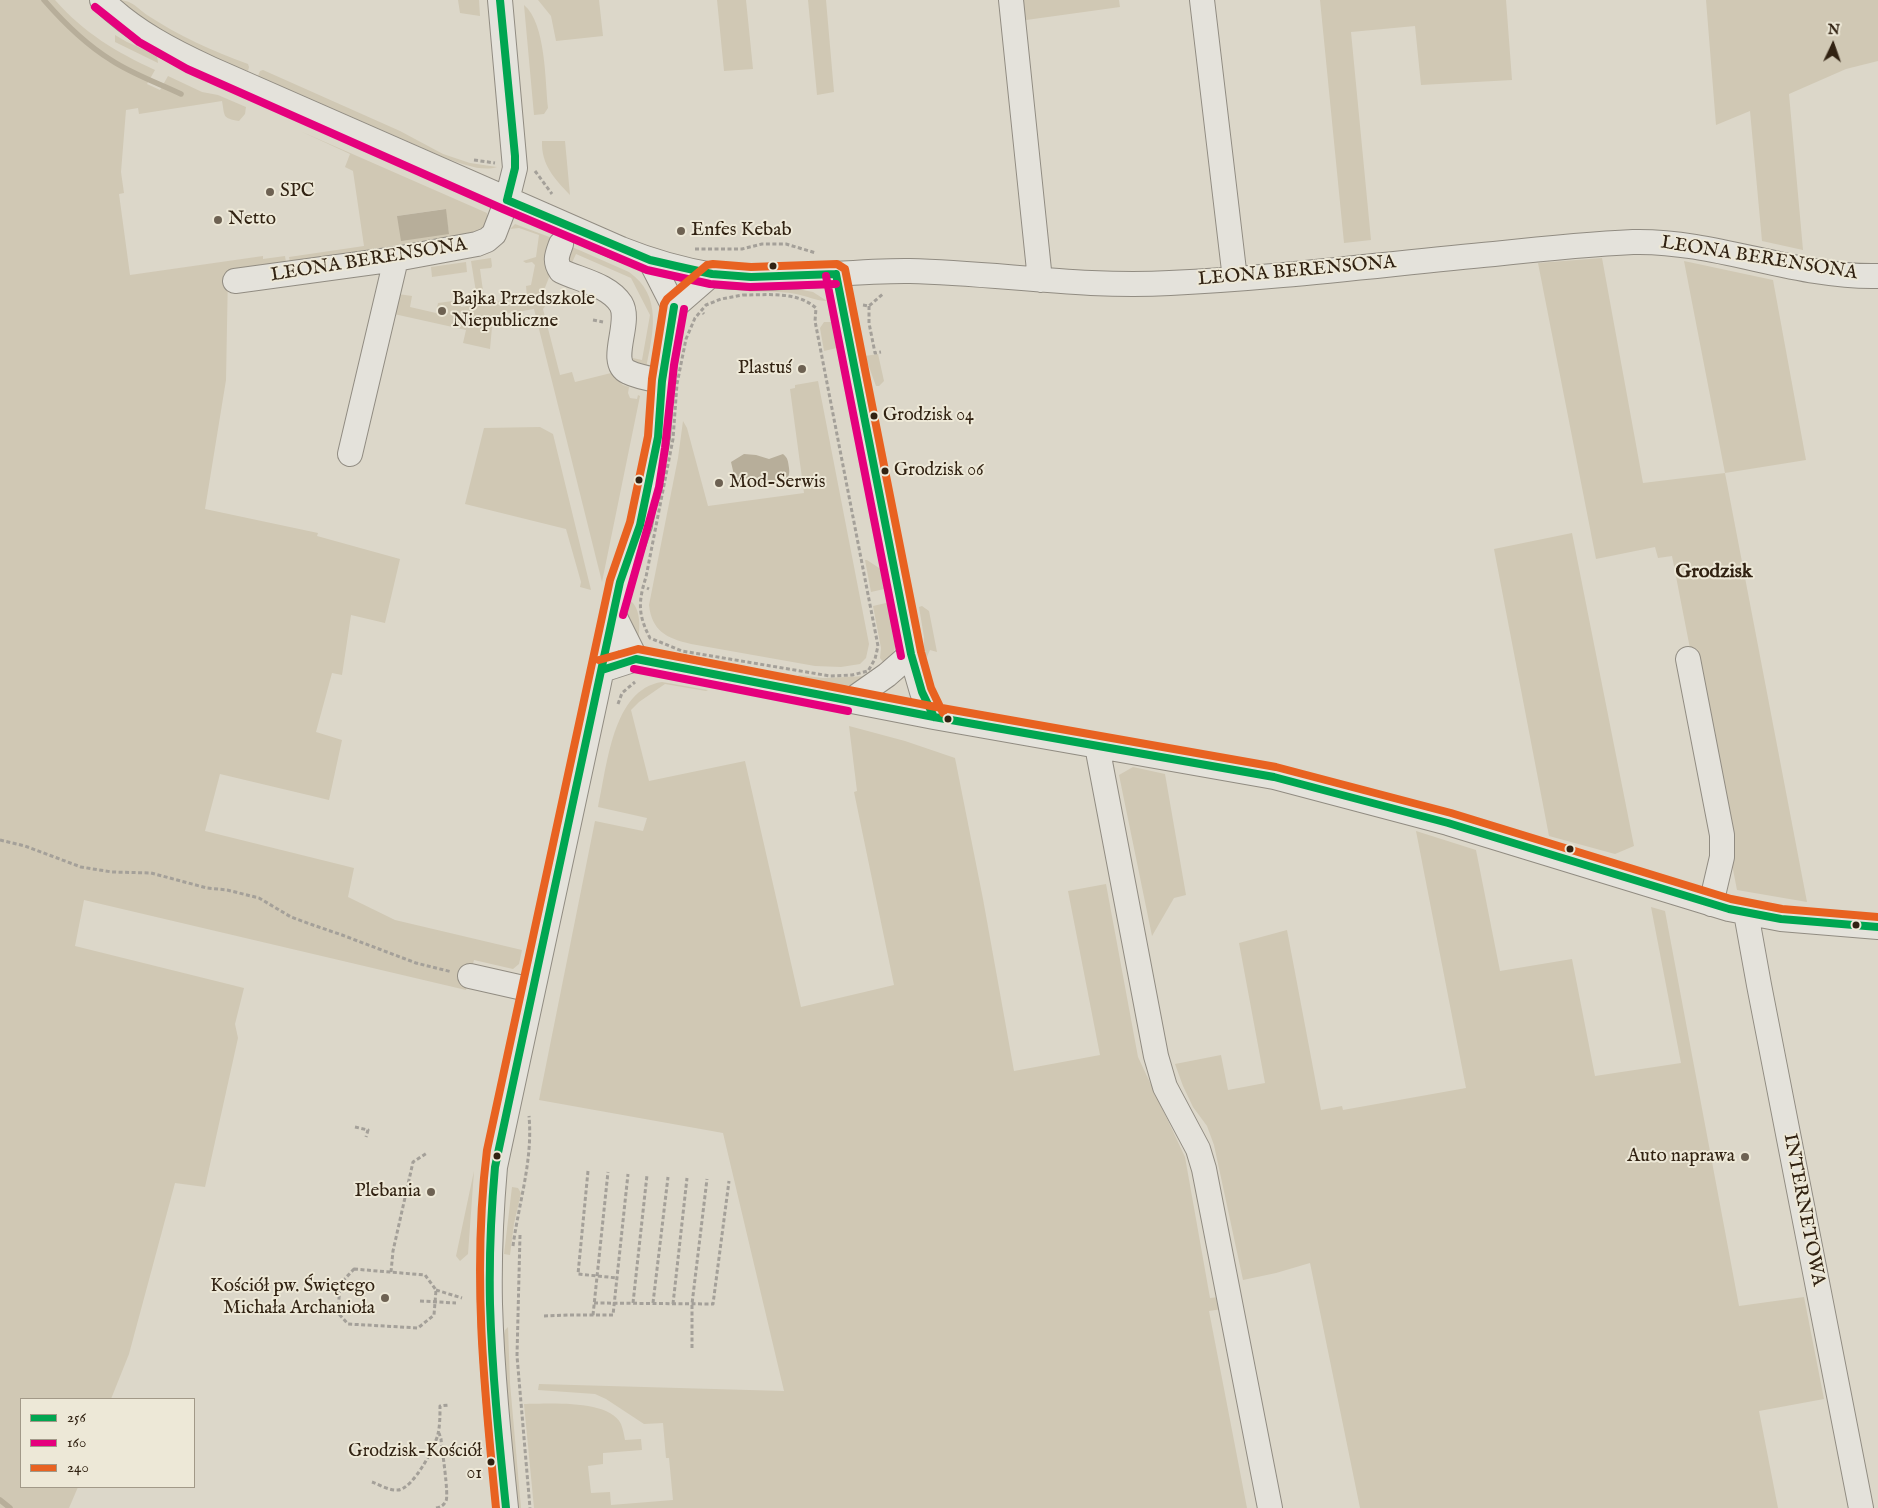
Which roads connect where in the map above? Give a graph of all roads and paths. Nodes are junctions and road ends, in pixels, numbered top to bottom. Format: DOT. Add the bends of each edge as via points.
graph roads {
  1 [pos="102,0"];
  2 [pos="500,0"];
  3 [pos="1011,0"];
  4 [pos="1202,0"];
  5 [pos="1029,41"];
  6 [pos="526,170"];
  7 [pos="554,196"];
  8 [pos="507,200"];
  9 [pos="561,244"];
  10 [pos="693,250"];
  11 [pos="820,254"];
  12 [pos="396,258"];
  13 [pos="650,260"];
  14 [pos="1039,269"];
  15 [pos="712,274"];
  16 [pos="836,274"];
  17 [pos="1878,276"];
  18 [pos="1235,279"];
  19 [pos="235,281"];
  20 [pos="884,284"];
  21 [pos="855,303"];
  22 [pos="869,306"];
  23 [pos="674,308"];
  24 [pos="816,308"];
  25 [pos="881,352"];
  26 [pos="662,381"];
  27 [pos="350,454"];
  28 [pos="613,613"];
  29 [pos="911,654"];
  30 [pos="636,659"];
  31 [pos="1688,660"];
  32 [pos="602,670"];
  33 [pos="868,670"];
  34 [pos="850,701"];
  35 [pos="934,717"];
  36 [pos="1097,746"];
  37 [pos="0,840"];
  38 [pos="1710,904"];
  39 [pos="1746,913"];
  40 [pos="1878,927"];
  41 [pos="470,976"];
  42 [pos="532,990"];
  43 [pos="355,1127"];
  44 [pos="366,1137"];
  45 [pos="427,1153"];
  46 [pos="588,1171"];
  47 [pos="608,1172"];
  48 [pos="628,1174"];
  49 [pos="647,1175"];
  50 [pos="668,1176"];
  51 [pos="687,1178"];
  52 [pos="707,1179"];
  53 [pos="729,1181"];
  54 [pos="520,1235"];
  55 [pos="391,1272"];
  56 [pos="597,1276"];
  57 [pos="617,1278"];
  58 [pos="436,1290"];
  59 [pos="462,1298"];
  60 [pos="420,1301"];
  61 [pos="435,1302"];
  62 [pos="456,1303"];
  63 [pos="594,1303"];
  64 [pos="614,1303"];
  65 [pos="633,1303"];
  66 [pos="653,1304"];
  67 [pos="673,1304"];
  68 [pos="692,1304"];
  69 [pos="593,1315"];
  70 [pos="544,1316"];
  71 [pos="692,1348"];
  72 [pos="449,1405"];
  73 [pos="439,1433"];
  74 [pos="372,1482"];
  75 [pos="436,1508"];
  76 [pos="506,1508"];
  77 [pos="530,1508"];
  78 [pos="1270,1508"];
  79 [pos="1862,1508"];
  1 -- 8 [label="street, LEONA BERENSONA" via="158,42 191,60"];
  2 -- 8 [label="street" via="515,156"];
  3 -- 14 [label="street"];
  4 -- 18 [label="street"];
  5 -- 14 [label="street" via="1051,243 1048,257"];
  6 -- 7 [label="path" via="535,171"];
  8 -- 12 [label="street, LEONA BERENSONA" via="494,234 487,240"];
  8 -- 13 [label="street, LEONA BERENSONA"];
  9 -- 26 [label="street" via="556,257 561,271 611,293 621,305 625,318 620,365 627,372"];
  10 -- 11 [label="path" via="786,244"];
  12 -- 19 [label="street, LEONA BERENSONA"];
  12 -- 27 [label="street"];
  13 -- 15 [label="street, LEONA BERENSONA"];
  13 -- 23 [label="street"];
  14 -- 16 [label="street, LEONA BERENSONA"];
  14 -- 18 [label="street, LEONA BERENSONA" via="1111,284"];
  15 -- 16 [label="street, LEONA BERENSONA" via="751,277"];
  15 -- 23 [label="street"];
  16 -- 29 [label="street"];
  17 -- 18 [label="street, LEONA BERENSONA" via="1811,271 1670,242 1632,242"];
  20 -- 22 [label="path" via="885,293"];
  21 -- 22 [label="path"];
  22 -- 25 [label="path" via="875,353"];
  23 -- 26 [label="street"];
  24 -- 33 [label="path" via="815,321 877,640 878,653"];
  26 -- 28 [label="street" via="658,437 640,525"];
  28 -- 30 [label="street"];
  28 -- 32 [label="street"];
  29 -- 34 [label="street"];
  29 -- 35 [label="street" via="922,692"];
  30 -- 32 [label="street"];
  30 -- 34 [label="street"];
  31 -- 38 [label="street" via="1722,834 1722,857"];
  32 -- 42 [label="street"];
  34 -- 35 [label="street"];
  35 -- 36 [label="street"];
  36 -- 38 [label="street" via="1228,768 1327,790 1494,837"];
  36 -- 78 [label="street" via="1156,1056 1165,1087 1198,1149 1204,1169"];
  37 -- 41 [label="path" via="81,867 151,873 259,898 291,917 416,963"];
  38 -- 39 [label="street"];
  39 -- 40 [label="street"];
  39 -- 79 [label="street, INTERNETOWA"];
  41 -- 42 [label="street"];
  42 -- 76 [label="street" via="497,1152 490,1222 492,1355"];
  43 -- 44 [label="path" via="368,1130"];
  45 -- 55 [label="path" via="413,1162 392,1251"];
  46 -- 56 [label="path" via="578,1274"];
  47 -- 56 [label="path"];
  48 -- 57 [label="path"];
  49 -- 65 [label="path"];
  50 -- 66 [label="path"];
  51 -- 67 [label="path"];
  52 -- 68 [label="path"];
  53 -- 68 [label="path" via="712,1304"];
  54 -- 77 [label="path" via="517,1356"];
  55 -- 58 [label="path" via="425,1275"];
  55 -- 61 [label="path" via="354,1269 340,1284 338,1313 348,1324 418,1328 434,1315"];
  56 -- 57 [label="path"];
  56 -- 63 [label="path"];
  57 -- 64 [label="path"];
  58 -- 59 [label="path"];
  58 -- 61 [label="path"];
  60 -- 61 [label="path"];
  61 -- 62 [label="path"];
  63 -- 64 [label="path"];
  63 -- 69 [label="path"];
  64 -- 65 [label="path"];
  64 -- 69 [label="path" via="613,1315"];
  65 -- 66 [label="path"];
  66 -- 67 [label="path"];
  67 -- 68 [label="path"];
  68 -- 71 [label="path"];
  69 -- 70 [label="path"];
  72 -- 73 [label="path" via="440,1406"];
  73 -- 74 [label="path" via="423,1465 404,1489"];
  73 -- 75 [label="path" via="448,1490 447,1500"];
}
